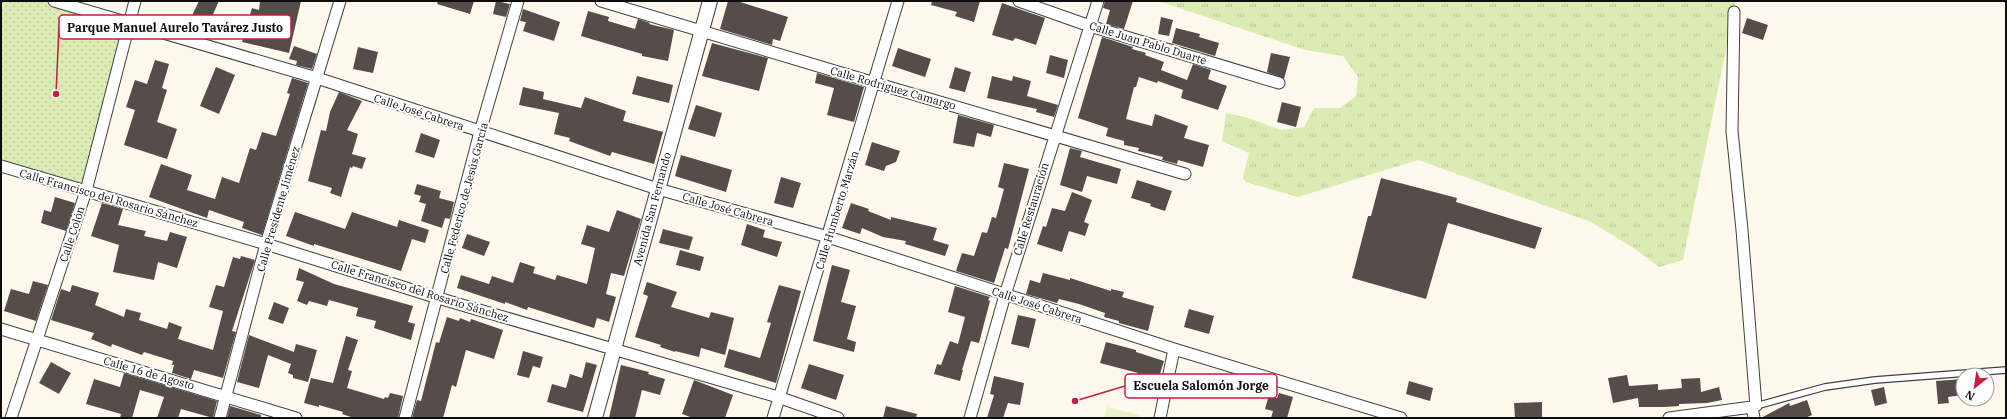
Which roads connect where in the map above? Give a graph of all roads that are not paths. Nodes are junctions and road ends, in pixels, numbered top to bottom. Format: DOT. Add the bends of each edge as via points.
graph roads {
  1 [pos="54,1"];
  2 [pos="134,1"];
  3 [pos="340,1"];
  4 [pos="518,1"];
  5 [pos="601,1"];
  6 [pos="710,1"];
  7 [pos="898,1"];
  8 [pos="1019,1"];
  9 [pos="1098,1"];
  10 [pos="1734,12"];
  11 [pos="128,23"];
  12 [pos="1090,26"];
  13 [pos="702,31"];
  14 [pos="317,78"];
  15 [pos="1278,83"];
  16 [pos="875,84"];
  17 [pos="480,132"];
  18 [pos="1054,135"];
  19 [pos="1,166"];
  20 [pos="1185,174"];
  21 [pos="658,189"];
  22 [pos="86,191"];
  23 [pos="828,238"];
  24 [pos="266,244"];
  25 [pos="1005,295"];
  26 [pos="438,298"];
  27 [pos="1,329"];
  28 [pos="37,340"];
  29 [pos="614,349"];
  30 [pos="1174,349"];
  31 [pos="2006,370"];
  32 [pos="226,396"];
  33 [pos="778,397"];
  34 [pos="1754,410"];
  35 [pos="12,418"];
  36 [pos="220,418"];
  37 [pos="296,418"];
  38 [pos="406,418"];
  39 [pos="595,418"];
  40 [pos="773,418"];
  41 [pos="838,418"];
  42 [pos="970,418"];
  43 [pos="1160,418"];
  44 [pos="1400,418"];
  45 [pos="1669,418"];
  1 -- 11 [label="street, Calle José Cabrera"];
  2 -- 11 [label="street, Calle Colón"];
  3 -- 14 [label="street, Calle Presidente Jiménez"];
  4 -- 17 [label="street, Calle Federico de Jesús García"];
  5 -- 13 [label="street, Calle Rodríguez Camargo"];
  6 -- 13 [label="street, Avenida San Fernando"];
  7 -- 16 [label="street, Calle Humberto Marzán"];
  8 -- 12 [label="street, Calle Juan Pablo Duarte"];
  9 -- 12 [label="street, Calle Restauración"];
  10 -- 34 [label="street" via="1732,131 1742,230"];
  11 -- 14 [label="street, Calle José Cabrera"];
  11 -- 22 [label="street, Calle Colón"];
  12 -- 15 [label="street, Calle Juan Pablo Duarte"];
  12 -- 18 [label="street, Calle Restauración"];
  13 -- 16 [label="street, Calle Rodríguez Camargo"];
  13 -- 21 [label="street, Avenida San Fernando"];
  14 -- 17 [label="street, Calle José Cabrera"];
  14 -- 24 [label="street, Calle Presidente Jiménez"];
  16 -- 18 [label="street, Calle Rodríguez Camargo"];
  16 -- 23 [label="street, Calle Humberto Marzán"];
  17 -- 21 [label="street, Calle José Cabrera"];
  17 -- 26 [label="street, Calle Federico de Jesús García"];
  18 -- 20 [label="street, Calle Rodríguez Camargo"];
  18 -- 25 [label="street, Calle Restauración"];
  19 -- 22 [label="street, Calle Francisco del Rosario Sánchez"];
  21 -- 23 [label="street, Calle José Cabrera"];
  21 -- 29 [label="street, Avenida San Fernando"];
  22 -- 24 [label="street, Calle Francisco del Rosario Sánchez"];
  22 -- 28 [label="street, Calle Colón"];
  23 -- 25 [label="street, Calle José Cabrera"];
  23 -- 33 [label="street, Calle Humberto Marzán"];
  24 -- 26 [label="street, Calle Francisco del Rosario Sánchez"];
  24 -- 32 [label="street, Calle Presidente Jiménez"];
  25 -- 30 [label="street, Calle José Cabrera"];
  25 -- 42 [label="street, Calle Restauración"];
  26 -- 29 [label="street, Calle Francisco del Rosario Sánchez"];
  26 -- 38 [label="street, Calle Federico de Jesús García"];
  27 -- 28 [label="street, Calle 16 de Agosto"];
  28 -- 32 [label="street, Calle 16 de Agosto"];
  28 -- 35 [label="street, Calle Colón"];
  29 -- 33 [label="street, Calle Francisco del Rosario Sánchez"];
  29 -- 39 [label="street, Avenida San Fernando"];
  30 -- 43 [label="street"];
  30 -- 44 [label="street, Calle José Cabrera"];
  31 -- 34 [label="lane" via="1825,387"];
  32 -- 36 [label="street, Calle Presidente Jiménez"];
  32 -- 37 [label="street, Calle 16 de Agosto"];
  33 -- 40 [label="street, Calle Humberto Marzán"];
  33 -- 41 [label="street, Calle Francisco del Rosario Sánchez"];
  34 -- 45 [label="street"];
}
